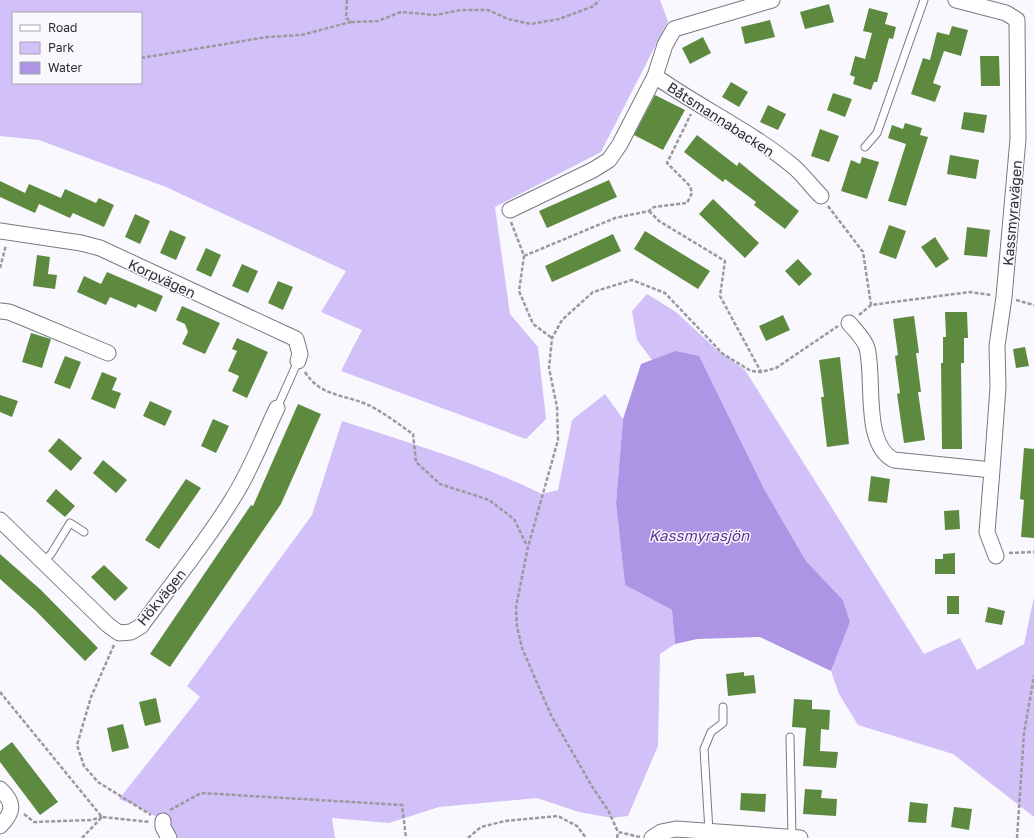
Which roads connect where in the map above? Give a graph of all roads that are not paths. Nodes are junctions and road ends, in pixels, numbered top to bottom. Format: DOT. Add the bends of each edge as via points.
graph roads {
  1 [pos="772,0"];
  2 [pos="924,0"];
  3 [pos="956,0"];
  4 [pos="655,76"];
  5 [pos="865,147"];
  6 [pos="821,196"];
  7 [pos="510,210"];
  8 [pos="4,232"];
  9 [pos="0,311"];
  10 [pos="849,323"];
  11 [pos="108,353"];
  12 [pos="298,361"];
  13 [pos="278,408"];
  14 [pos="992,470"];
  15 [pos="0,520"];
  16 [pos="84,532"];
  17 [pos="996,556"];
  18 [pos="44,561"];
  19 [pos="723,707"];
  20 [pos="790,737"];
  21 [pos="0,789"];
  22 [pos="163,821"];
  23 [pos="0,826"];
  24 [pos="709,831"];
  25 [pos="170,838"];
  26 [pos="652,838"];
  27 [pos="792,838"];
  28 [pos="800,838"];
  1 -- 4 [label="street, Båtsmannabacken" via="674,29 665,45"];
  2 -- 5 [label="lane" via="877,132"];
  3 -- 14 [label="street, Kassmyravägen" via="1006,13 1017,20 1018,139 1004,297 997,346 998,387"];
  4 -- 6 [label="street, Båtsmannabacken" via="748,133 794,167"];
  4 -- 7 [label="street, Båtsmannabacken" via="609,160"];
  8 -- 12 [label="street, Korpvägen" via="100,248 296,340 300,354"];
  9 -- 11 [label="street" via="9,312"];
  10 -- 14 [label="street" via="867,347 872,416 878,443 887,456 894,460"];
  12 -- 13 [label="lane"];
  13 -- 18 [label="street, Hökvägen" via="234,496 187,565 140,626 131,632 119,633 108,625"];
  14 -- 17 [label="street, Kassmyravägen" via="987,532"];
  15 -- 18 [label="street, Hökvägen"];
  16 -- 18 [label="lane" via="70,523"];
  19 -- 24 [label="lane" via="723,723 711,732 704,749"];
  20 -- 27 [label="lane"];
  21 -- 23 [label="street" via="10,800 12,810"];
  22 -- 25 [label="street" via="163,827"];
  24 -- 26 [label="street" via="676,829 661,832"];
  24 -- 27 [label="street"];
  27 -- 28 [label="street"];
}
